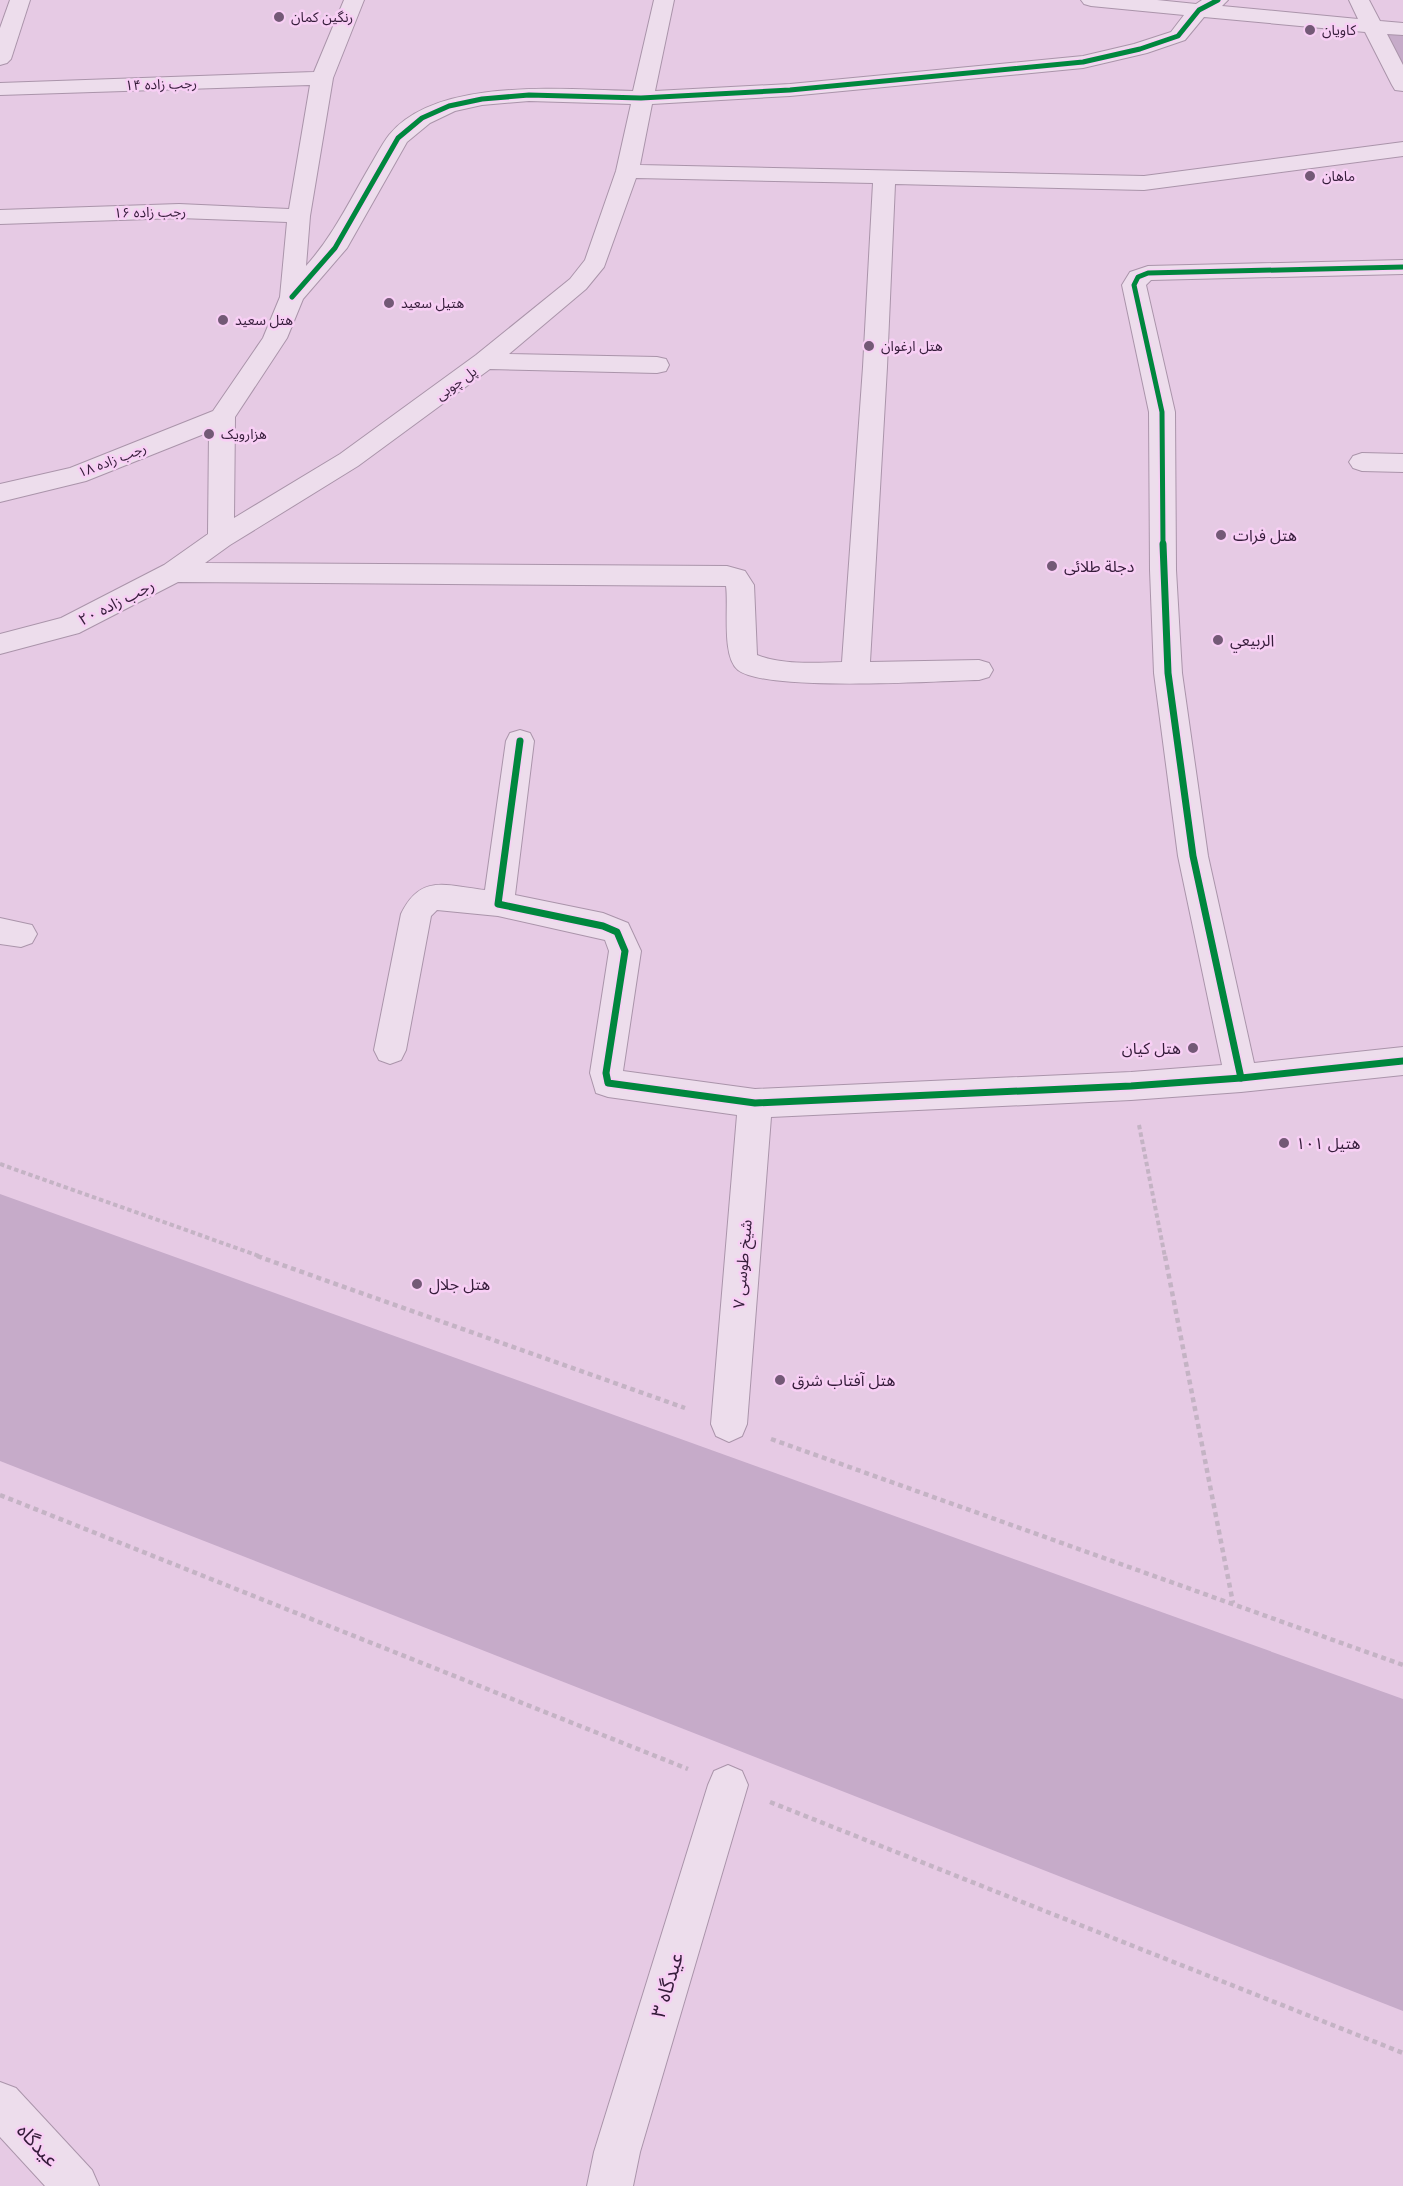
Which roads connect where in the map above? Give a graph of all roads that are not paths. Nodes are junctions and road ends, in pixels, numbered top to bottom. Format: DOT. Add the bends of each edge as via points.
graph roads {
  1 [pos="20,0"];
  2 [pos="354,0"];
  3 [pos="664,0"];
  4 [pos="1091,0"];
  5 [pos="1098,0"];
  6 [pos="1359,0"];
  7 [pos="1209,5"];
  8 [pos="1373,28"];
  9 [pos="1403,29"];
  10 [pos="0,59"];
  11 [pos="322,78"];
  12 [pos="1403,85"];
  13 [pos="0,89"];
  14 [pos="641,98"];
  15 [pos="1403,149"];
  16 [pos="627,171"];
  17 [pos="884,178"];
  18 [pos="299,216"];
  19 [pos="0,217"];
  20 [pos="1403,267"];
  21 [pos="292,297"];
  22 [pos="485,361"];
  23 [pos="657,365"];
  24 [pos="222,417"];
  25 [pos="1362,462"];
  26 [pos="1403,463"];
  27 [pos="0,493"];
  28 [pos="221,538"];
  29 [pos="174,572"];
  30 [pos="0,644"];
  31 [pos="979,670"];
  32 [pos="855,672"];
  33 [pos="520,741"];
  34 [pos="498,904"];
  35 [pos="390,1050"];
  36 [pos="1403,1061"];
  37 [pos="1241,1078"];
  38 [pos="755,1103"];
  39 [pos="729,1424"];
  40 [pos="728,1785"];
  41 [pos="0,2104"];
  42 [pos="76,2186"];
  43 [pos="610,2186"];
  1 -- 10 [label="street"];
  2 -- 11 [label="street"];
  3 -- 14 [label="street"];
  4 -- 5 [label="street"];
  5 -- 7 [label="street"];
  6 -- 8 [label="street"];
  7 -- 8 [label="street"];
  7 -- 14 [label="street" via="1178,36 1083,62 790,90"];
  8 -- 9 [label="street"];
  8 -- 12 [label="street"];
  11 -- 13 [label="street, رجب زاده ۱۴"];
  11 -- 18 [label="street"];
  14 -- 16 [label="street, پل چوبی"];
  14 -- 21 [label="street" via="528,94 448,106 422,118 398,138 335,248"];
  15 -- 17 [label="street" via="1144,183"];
  16 -- 17 [label="street"];
  16 -- 22 [label="street, پل چوبی" via="596,262 578,284"];
  17 -- 32 [label="street"];
  18 -- 19 [label="street, رجب زاده ۱۶" via="179,211"];
  18 -- 21 [label="street"];
  20 -- 37 [label="street" via="1148,273 1138,277 1134,285 1162,412 1168,673 1193,856"];
  21 -- 24 [label="street" via="275,338"];
  22 -- 23 [label="street"];
  22 -- 28 [label="street, پل چوبی" via="349,460"];
  24 -- 27 [label="street, رجب زاده ۱۸" via="77,475"];
  24 -- 28 [label="street"];
  25 -- 26 [label="street"];
  28 -- 29 [label="street, رجب زاده ۲۰"];
  29 -- 30 [label="street, رجب زاده ۲۰" via="69,626"];
  29 -- 32 [label="street" via="727,576 740,585 742,653 747,662 761,668 809,673"];
  31 -- 32 [label="street"];
  33 -- 34 [label="street"];
  34 -- 35 [label="street" via="433,897 423,903 416,914"];
  34 -- 38 [label="street" via="617,932 625,951 606,1073 608,1083"];
  36 -- 37 [label="street"];
  37 -- 38 [label="street"];
  38 -- 39 [label="street, شیخ طوسی ۷"];
  40 -- 43 [label="street, عیدگاه ۳"];
  41 -- 42 [label="street, عیدگاه"];
}
